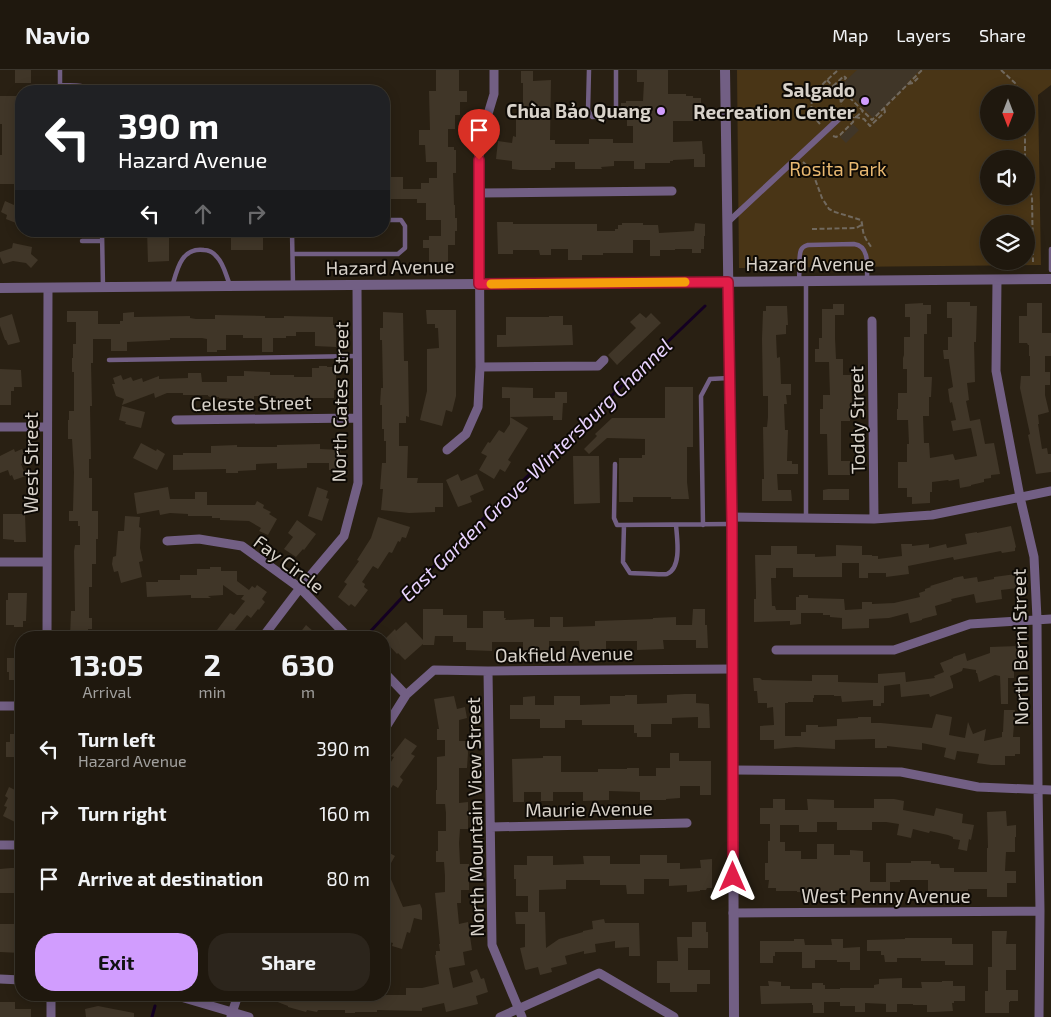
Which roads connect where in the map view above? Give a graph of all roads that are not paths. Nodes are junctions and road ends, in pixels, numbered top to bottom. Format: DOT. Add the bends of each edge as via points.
graph roads {
  1 [pos="60,70"];
  2 [pos="494,70"];
  3 [pos="588,70"];
  4 [pos="616,70"];
  5 [pos="725,70"];
  6 [pos="60,85"];
  7 [pos="845,113"];
  8 [pos="672,191"];
  9 [pos="479,194"];
  10 [pos="390,220"];
  11 [pos="727,224"];
  12 [pos="102,237"];
  13 [pos="292,237"];
  14 [pos="82,241"];
  15 [pos="102,241"];
  16 [pos="1051,249"];
  17 [pos="292,254"];
  18 [pos="1051,270"];
  19 [pos="1051,279"];
  20 [pos="997,280"];
  21 [pos="803,281"];
  22 [pos="867,281"];
  23 [pos="728,282"];
  24 [pos="479,284"];
  25 [pos="358,285"];
  26 [pos="231,286"];
  27 [pos="293,286"];
  28 [pos="0,288"];
  29 [pos="48,288"];
  30 [pos="103,288"];
  31 [pos="172,288"];
  32 [pos="872,321"];
  33 [pos="358,356"];
  34 [pos="109,360"];
  35 [pos="604,360"];
  36 [pos="480,367"];
  37 [pos="729,378"];
  38 [pos="358,418"];
  39 [pos="176,420"];
  40 [pos="0,427"];
  41 [pos="47,427"];
  42 [pos="447,450"];
  43 [pos="615,464"];
  44 [pos="1051,491"];
  45 [pos="1020,497"];
  46 [pos="806,518"];
  47 [pos="874,520"];
  48 [pos="731,521"];
  49 [pos="624,525"];
  50 [pos="676,525"];
  51 [pos="703,525"];
  52 [pos="167,541"];
  53 [pos="0,562"];
  54 [pos="47,562"];
  55 [pos="300,588"];
  56 [pos="1051,619"];
  57 [pos="1037,620"];
  58 [pos="47,631"];
  59 [pos="267,631"];
  60 [pos="343,631"];
  61 [pos="776,650"];
  62 [pos="732,669"];
  63 [pos="488,672"];
  64 [pos="390,678"];
  65 [pos="406,695"];
  66 [pos="0,706"];
  67 [pos="15,706"];
  68 [pos="390,720"];
  69 [pos="732,770"];
  70 [pos="1038,789"];
  71 [pos="1051,790"];
  72 [pos="687,823"];
  73 [pos="491,828"];
  74 [pos="0,845"];
  75 [pos="15,845"];
  76 [pos="1040,911"];
  77 [pos="733,913"];
  78 [pos="0,979"];
  79 [pos="15,980"];
  80 [pos="51,1001"];
  81 [pos="193,1001"];
  82 [pos="236,1001"];
  83 [pos="520,1013"];
  84 [pos="231,1014"];
  85 [pos="51,1017"];
  86 [pos="249,1017"];
  87 [pos="500,1017"];
  88 [pos="674,1017"];
  89 [pos="734,1017"];
  90 [pos="1038,1017"];
  1 -- 6 [label="lane"];
  2 -- 9 [label="street" via="494,94 479,144"];
  3 -- 4 [label="lane" via="588,110 592,117 612,116 616,110"];
  5 -- 11 [label="street"];
  7 -- 11 [label="street"];
  8 -- 9 [label="street"];
  9 -- 24 [label="street"];
  10 -- 17 [label="lane" via="401,220 405,226 405,248 398,254"];
  11 -- 23 [label="street"];
  12 -- 15 [label="lane"];
  13 -- 17 [label="lane"];
  14 -- 15 [label="lane"];
  15 -- 30 [label="lane"];
  16 -- 18 [label="lane"];
  17 -- 27 [label="lane"];
  19 -- 20 [label="street, Hazard Avenue"];
  20 -- 22 [label="street, Hazard Avenue"];
  20 -- 45 [label="street, North Berni Street" via="996,370"];
  21 -- 22 [label="street, Hazard Avenue"];
  21 -- 22 [label="lane" via="800,256 804,247 854,244 865,251"];
  21 -- 23 [label="street, Hazard Avenue"];
  21 -- 46 [label="lane"];
  23 -- 24 [label="street, Hazard Avenue"];
  23 -- 37 [label="street"];
  24 -- 25 [label="street, Hazard Avenue"];
  24 -- 36 [label="street"];
  25 -- 27 [label="street, Hazard Avenue"];
  25 -- 33 [label="street, North Gates Street"];
  26 -- 27 [label="street, Hazard Avenue"];
  26 -- 31 [label="street, Hazard Avenue"];
  26 -- 31 [label="lane" via="217,257 200,249 186,254"];
  28 -- 29 [label="street, Hazard Avenue"];
  29 -- 30 [label="street, Hazard Avenue"];
  29 -- 41 [label="street, West Street"];
  30 -- 31 [label="street, Hazard Avenue"];
  32 -- 47 [label="street, Toddy Street"];
  33 -- 34 [label="lane"];
  33 -- 38 [label="street, North Gates Street"];
  35 -- 36 [label="street" via="598,366"];
  36 -- 42 [label="street" via="478,407 466,434"];
  37 -- 48 [label="street"];
  37 -- 51 [label="lane" via="710,380 701,396"];
  38 -- 39 [label="street, Celeste Street"];
  38 -- 55 [label="street, North Gates Street" via="358,483 344,536"];
  40 -- 41 [label="street"];
  41 -- 54 [label="street, West Street"];
  43 -- 49 [label="lane" via="614,518 617,525"];
  44 -- 45 [label="street"];
  45 -- 47 [label="street" via="932,515"];
  45 -- 57 [label="street, North Berni Street" via="1034,557"];
  46 -- 47 [label="street"];
  46 -- 48 [label="street"];
  48 -- 51 [label="lane"];
  48 -- 62 [label="street"];
  49 -- 50 [label="lane"];
  49 -- 50 [label="lane" via="623,562 630,573 666,574 677,561"];
  50 -- 51 [label="lane"];
  52 -- 55 [label="street, Fay Circle" via="199,539 242,546"];
  53 -- 54 [label="street"];
  54 -- 58 [label="street, West Street"];
  55 -- 59 [label="street, North Gates Street"];
  55 -- 60 [label="street, Fay Circle"];
  56 -- 57 [label="street"];
  57 -- 61 [label="street" via="970,624 894,650"];
  57 -- 70 [label="street, North Berni Street"];
  62 -- 63 [label="street, Oakfield Avenue"];
  62 -- 69 [label="street"];
  63 -- 65 [label="street, Oakfield Avenue" via="434,670"];
  63 -- 73 [label="street, North Mountain View Street"];
  64 -- 65 [label="street"];
  65 -- 68 [label="street, Oakfield Avenue"];
  66 -- 67 [label="street"];
  69 -- 70 [label="street" via="901,772 978,787"];
  69 -- 77 [label="street"];
  70 -- 71 [label="street"];
  70 -- 76 [label="street, North Berni Street"];
  72 -- 73 [label="street, Maurie Avenue"];
  73 -- 83 [label="street, North Mountain View Street" via="492,945"];
  74 -- 75 [label="street"];
  76 -- 77 [label="street, West Penny Avenue"];
  76 -- 90 [label="street, North Berni Street"];
  77 -- 89 [label="street"];
  78 -- 79 [label="street"];
  80 -- 85 [label="street"];
  81 -- 84 [label="street"];
  82 -- 84 [label="street"];
  83 -- 87 [label="street"];
  83 -- 88 [label="street" via="599,974"];
  84 -- 86 [label="street"];
}
